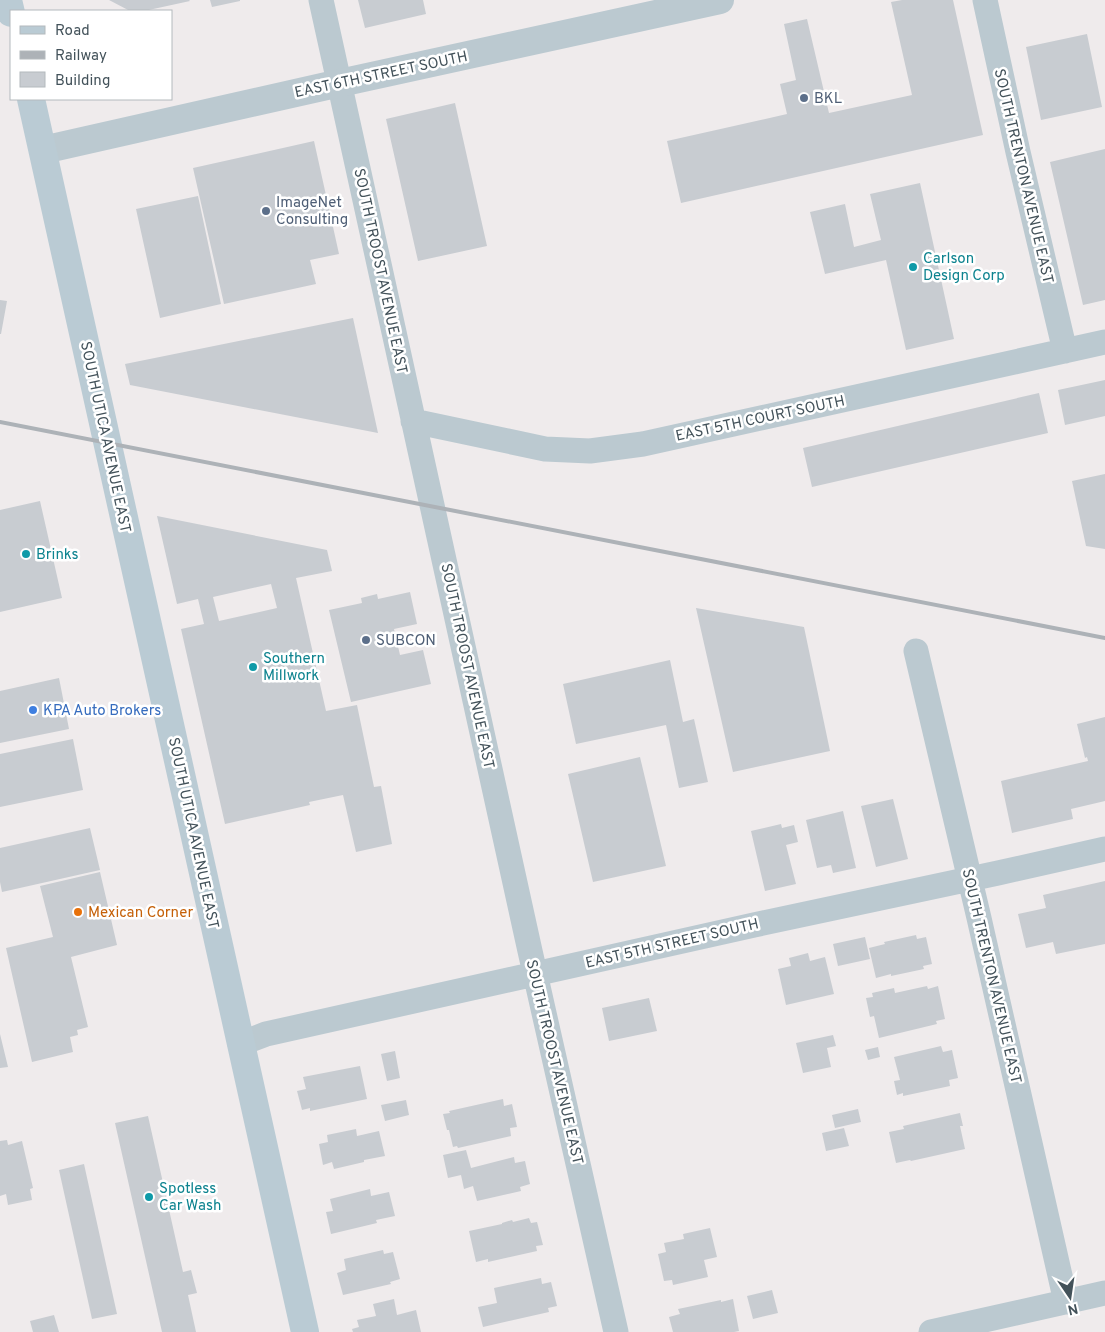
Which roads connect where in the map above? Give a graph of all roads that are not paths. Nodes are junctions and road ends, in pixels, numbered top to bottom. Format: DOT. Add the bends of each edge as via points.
graph roads {
  1 [pos="321,0"];
  2 [pos="720,0"];
  3 [pos="985,0"];
  4 [pos="340,83"];
  5 [pos="31,100"];
  6 [pos="43,150"];
  7 [pos="1105,342"];
  8 [pos="1065,351"];
  9 [pos="413,422"];
  10 [pos="916,651"];
  11 [pos="1105,849"];
  12 [pos="970,879"];
  13 [pos="535,973"];
  14 [pos="240,1044"];
  15 [pos="1105,1293"];
  16 [pos="1066,1302"];
  17 [pos="305,1332"];
  18 [pos="616,1332"];
  19 [pos="931,1332"];
  1 -- 4 [label="street, SOUTH TROOST AVENUE EAST"];
  2 -- 4 [label="street, EAST 6TH STREET SOUTH"];
  3 -- 8 [label="street, SOUTH TRENTON AVENUE EAST"];
  4 -- 6 [label="street, EAST 6TH STREET SOUTH"];
  4 -- 9 [label="street, SOUTH TROOST AVENUE EAST"];
  5 -- 6 [label="main road, SOUTH UTICA AVENUE EAST"];
  6 -- 14 [label="main road, SOUTH UTICA AVENUE EAST"];
  7 -- 8 [label="street, EAST 5TH COURT SOUTH"];
  8 -- 9 [label="street, EAST 5TH COURT SOUTH" via="643,444 590,451 545,449"];
  9 -- 13 [label="street, SOUTH TROOST AVENUE EAST"];
  10 -- 12 [label="street, SOUTH TRENTON AVENUE EAST"];
  11 -- 12 [label="street, EAST 5TH STREET SOUTH"];
  12 -- 13 [label="street, EAST 5TH STREET SOUTH"];
  12 -- 16 [label="street, SOUTH TRENTON AVENUE EAST"];
  13 -- 14 [label="street, EAST 5TH STREET SOUTH" via="272,1033"];
  13 -- 18 [label="street, SOUTH TROOST AVENUE EAST"];
  14 -- 17 [label="main road, SOUTH UTICA AVENUE EAST"];
  15 -- 16 [label="street"];
  16 -- 19 [label="street"];
}
